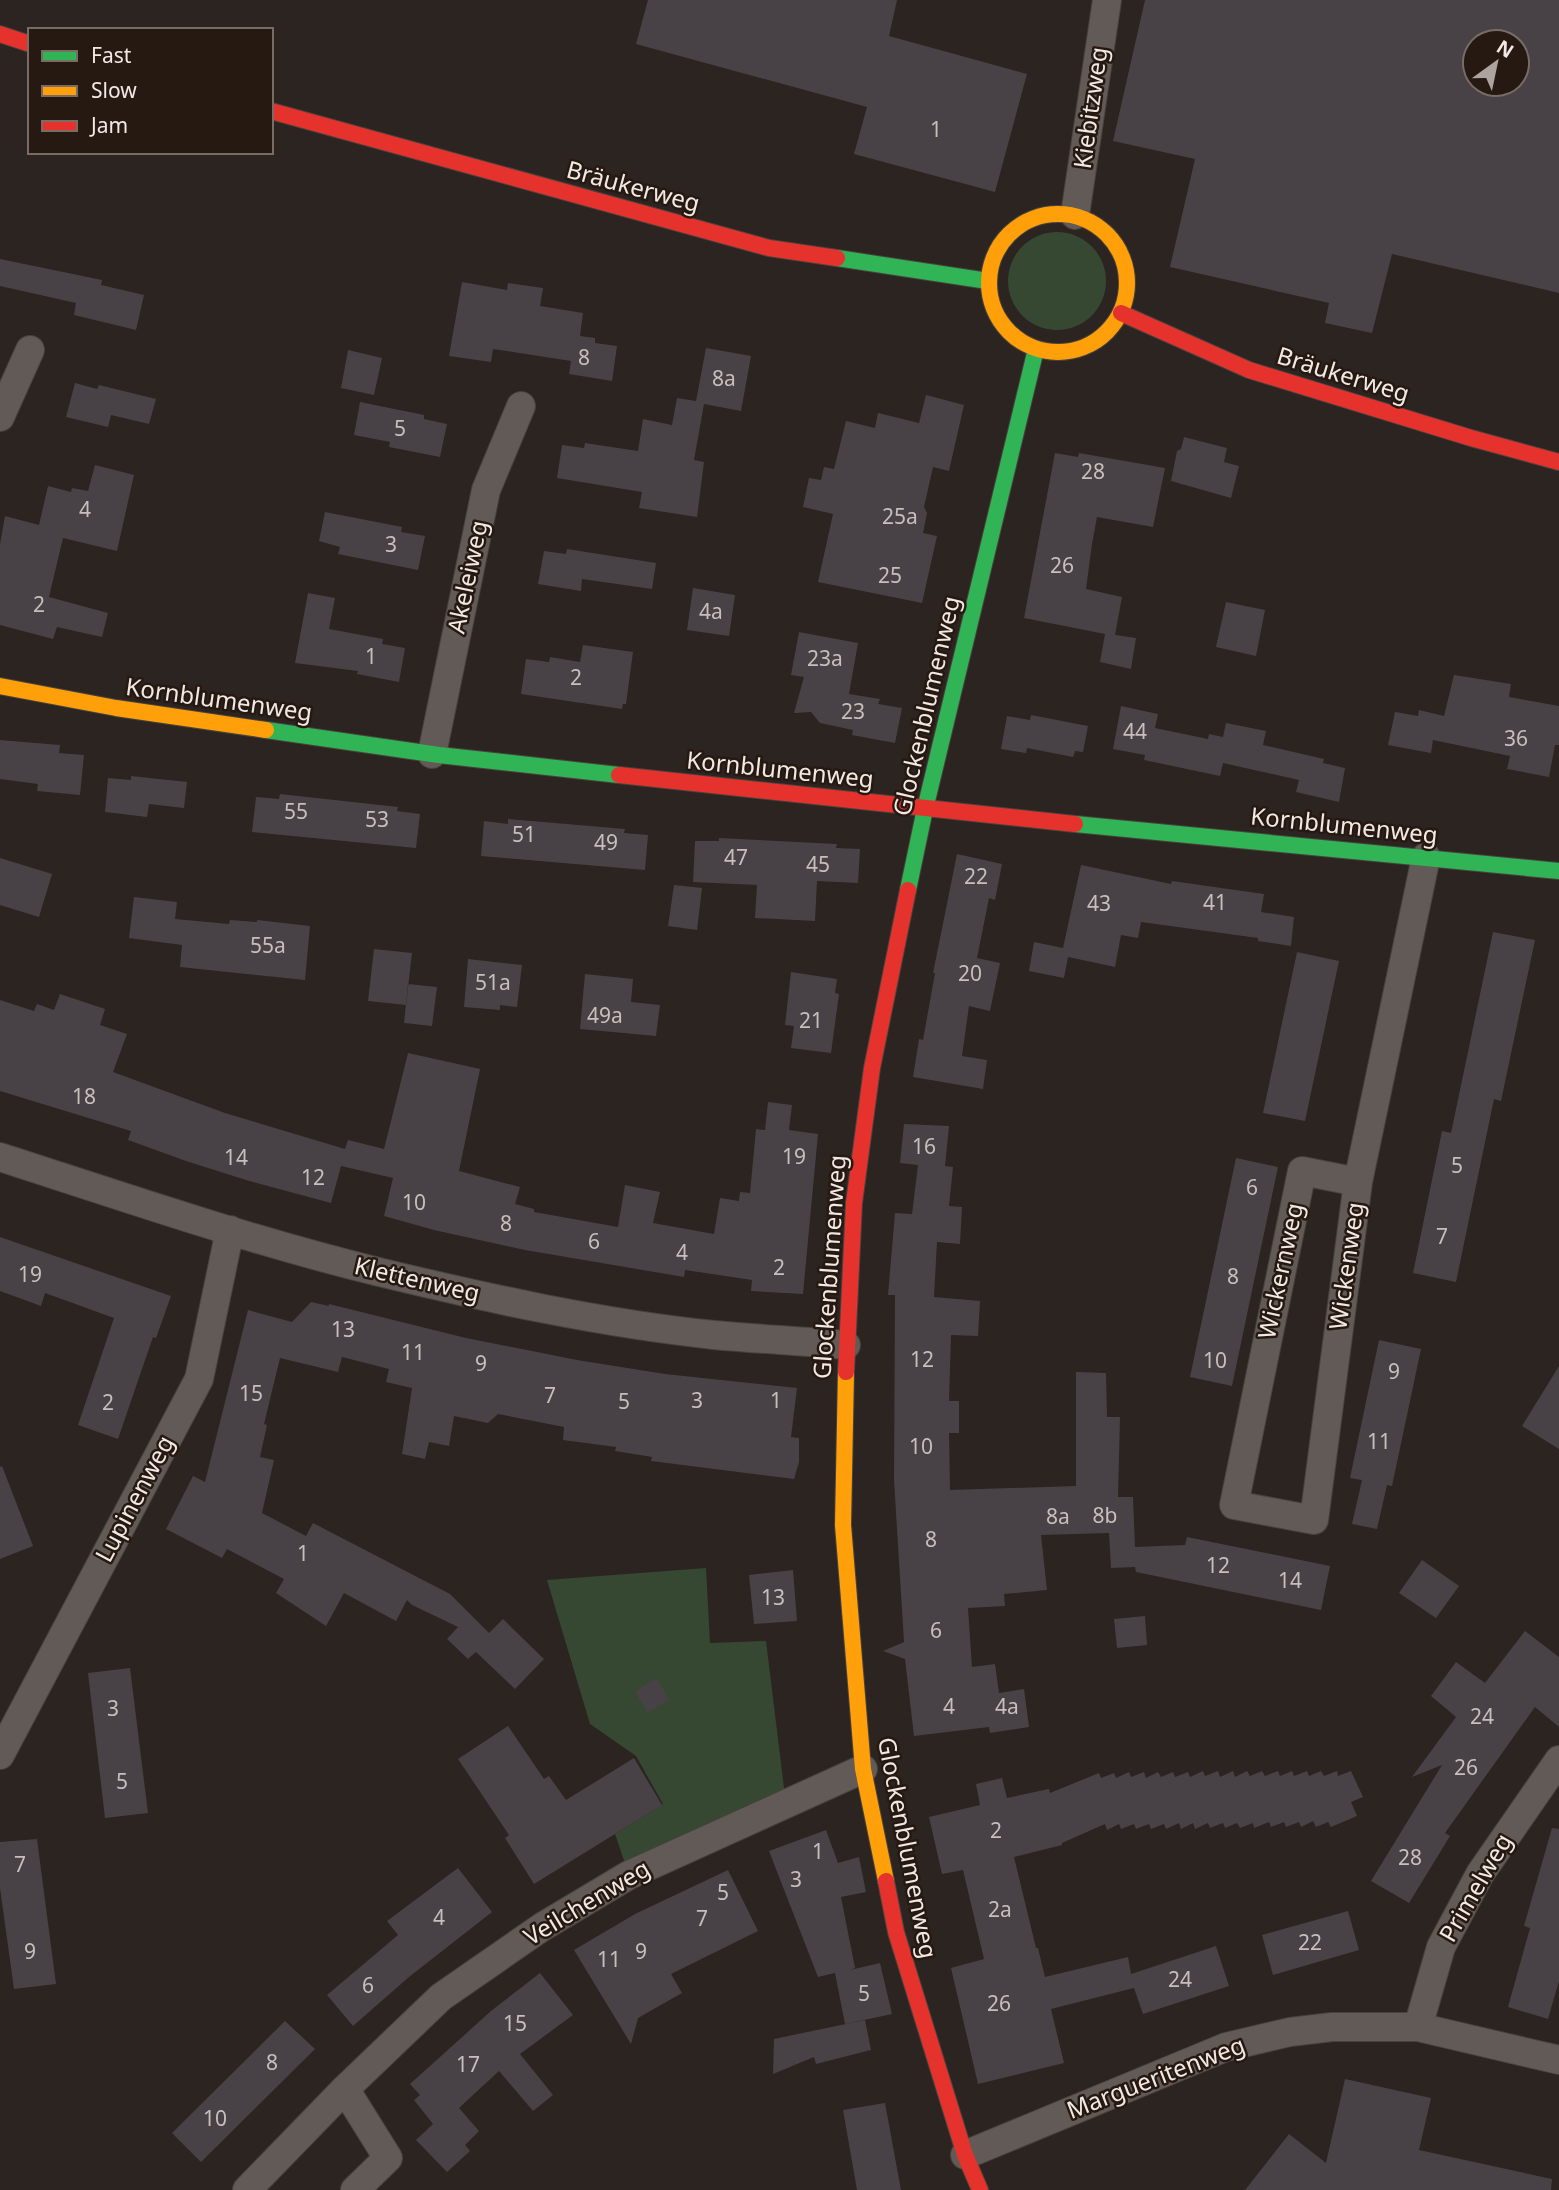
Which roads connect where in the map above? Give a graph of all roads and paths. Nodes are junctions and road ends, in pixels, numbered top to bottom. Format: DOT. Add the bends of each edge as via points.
graph roads {
  1 [pos="1107,0"];
  2 [pos="0,34"];
  3 [pos="28,43"];
  4 [pos="273,112"];
  5 [pos="1075,215"];
  6 [pos="988,281"];
  7 [pos="1121,313"];
  8 [pos="1036,349"];
  9 [pos="30,350"];
  10 [pos="521,406"];
  11 [pos="0,417"];
  12 [pos="1559,462"];
  13 [pos="0,686"];
  14 [pos="432,754"];
  15 [pos="925,809"];
  16 [pos="1426,857"];
  17 [pos="1559,872"];
  18 [pos="0,1157"];
  19 [pos="1358,1182"];
  20 [pos="230,1230"];
  21 [pos="846,1345"];
  22 [pos="1249,1429"];
  23 [pos="0,1755"];
  24 [pos="1559,1760"];
  25 [pos="863,1769"];
  26 [pos="1418,2028"];
  27 [pos="1559,2060"];
  28 [pos="345,2090"];
  29 [pos="965,2155"];
  30 [pos="247,2190"];
  31 [pos="355,2190"];
  32 [pos="979,2190"];
  1 -- 5 [label="street, Kiebitzweg"];
  2 -- 3 [label="street"];
  4 -- 6 [label="street, Bräukerweg" via="769,248"];
  5 -- 6 [label="street" via="1034,217 1016,227 992,260"];
  5 -- 7 [label="street" via="1094,223 1122,253 1127,293"];
  6 -- 8 [label="street" via="991,303 1001,323"];
  7 -- 8 [label="street" via="1095,342 1076,350"];
  7 -- 12 [label="street, Bräukerweg" via="1249,370"];
  8 -- 15 [label="street, Glockenblumenweg"];
  9 -- 11 [label="street"];
  10 -- 14 [label="street, Akeleiweg" via="486,491"];
  13 -- 14 [label="street, Kornblumenweg" via="116,708"];
  14 -- 15 [label="street, Kornblumenweg"];
  15 -- 16 [label="street, Kornblumenweg"];
  15 -- 21 [label="street, Glockenblumenweg" via="872,1068 854,1203"];
  16 -- 17 [label="street, Kornblumenweg"];
  16 -- 19 [label="street, Wickenweg"];
  18 -- 20 [label="street, Klettenweg"];
  19 -- 22 [label="street, Wickernweg" via="1302,1171"];
  19 -- 22 [label="street, Wickenweg" via="1314,1520 1234,1505"];
  20 -- 21 [label="street, Klettenweg" via="374,1271 518,1303 713,1335"];
  20 -- 23 [label="street, Lupinenweg" via="199,1379"];
  21 -- 25 [label="street, Glockenblumenweg" via="843,1525"];
  24 -- 26 [label="street, Primelweg" via="1480,1874 1441,1947"];
  25 -- 28 [label="street, Veilchenweg" via="629,1875 542,1927 441,1997"];
  25 -- 29 [label="street, Glockenblumenweg" via="896,1932"];
  26 -- 27 [label="street, Margueritenweg"];
  26 -- 29 [label="street, Margueritenweg" via="1332,2027 1226,2047"];
  28 -- 30 [label="street, Veilchenweg"];
  28 -- 31 [label="street" via="388,2158"];
  29 -- 32 [label="street, Glockenblumenweg"];
}
